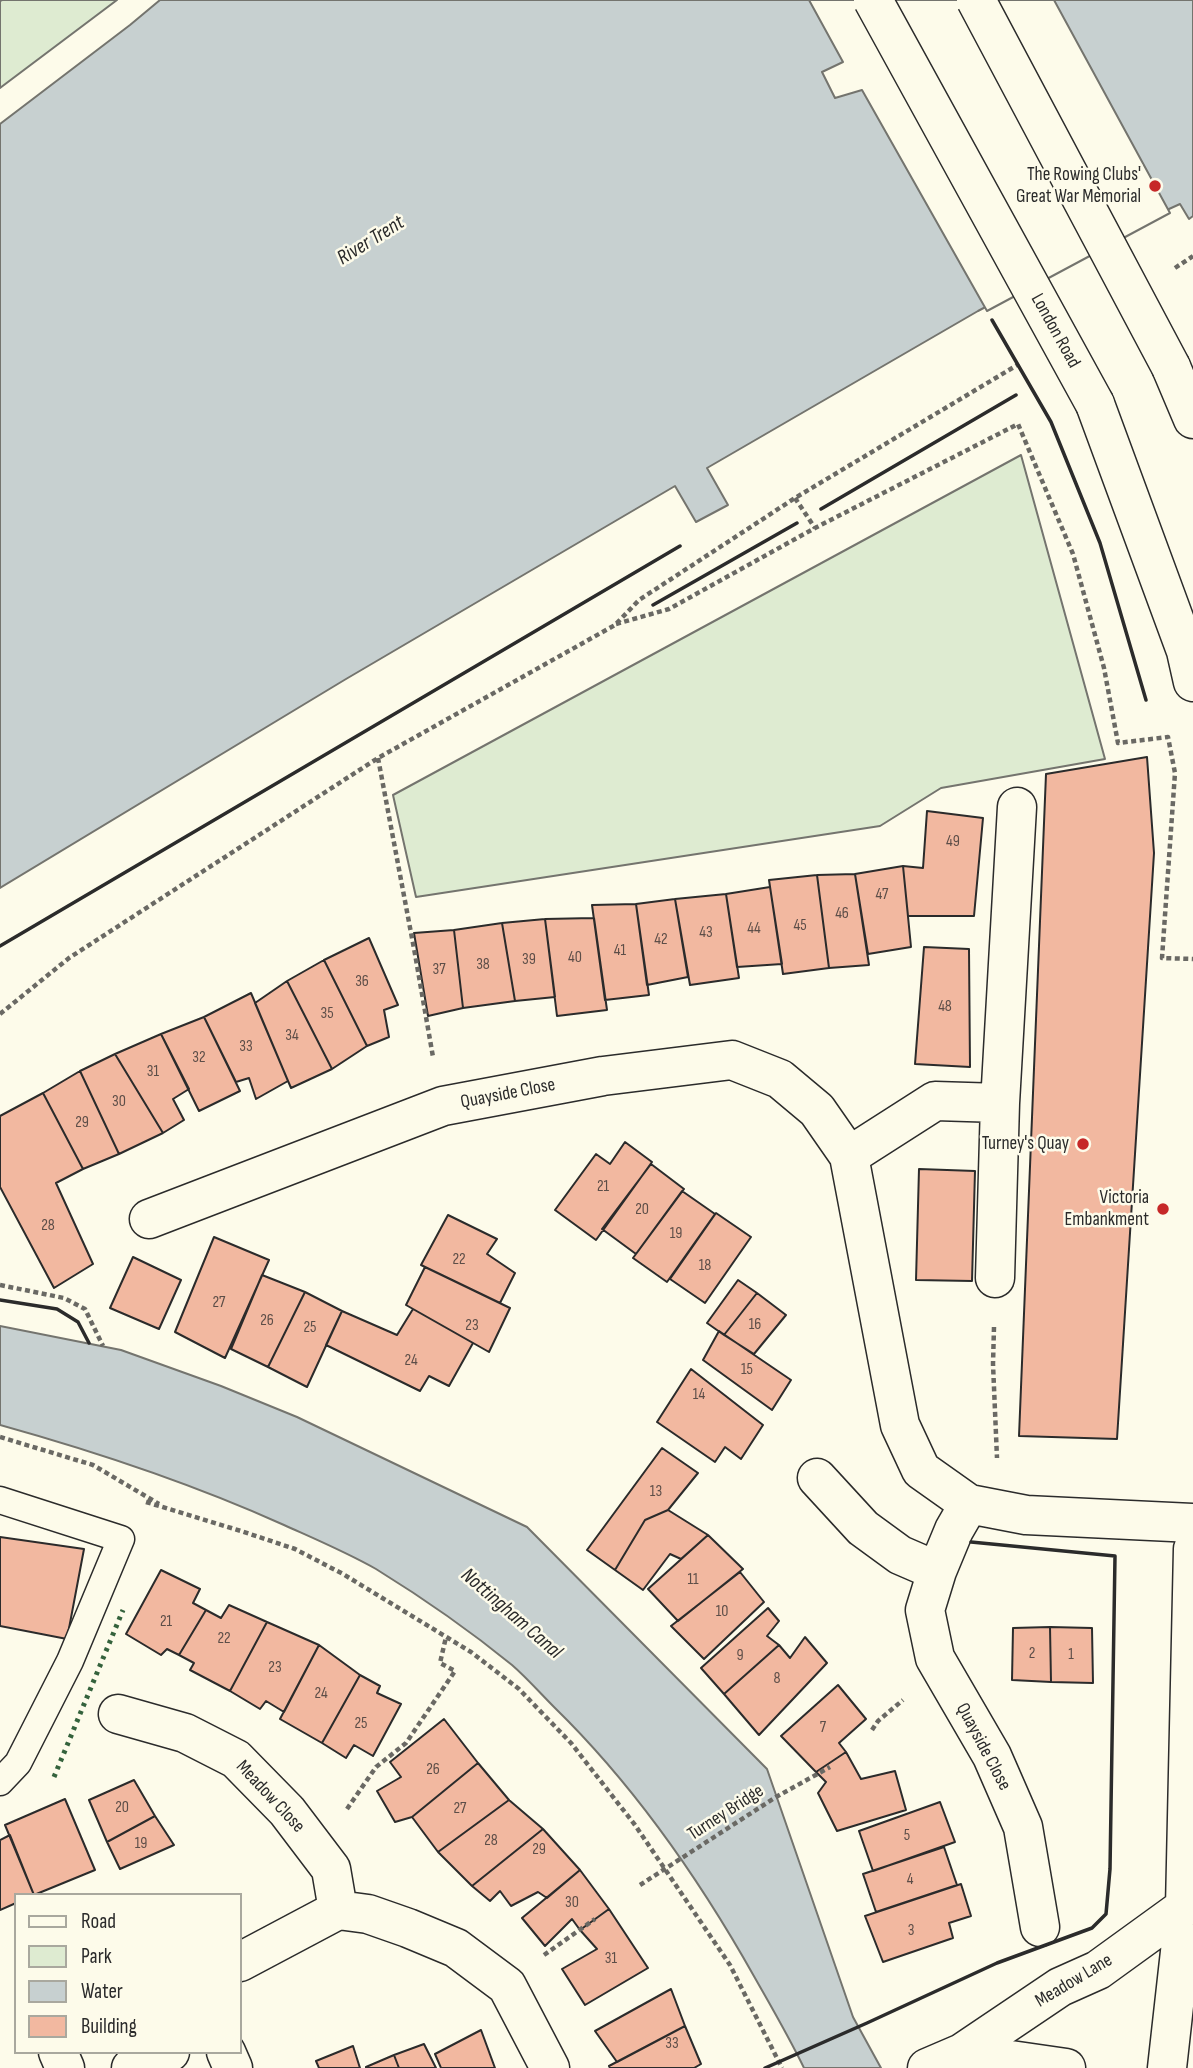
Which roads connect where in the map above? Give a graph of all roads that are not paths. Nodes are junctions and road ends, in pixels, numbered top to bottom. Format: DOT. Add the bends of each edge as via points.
graph roads {
  1 [pos="873,0"];
  2 [pos="976,0"];
  3 [pos="1193,419"];
  4 [pos="1193,682"];
  5 [pos="1017,807"];
  6 [pos="1000,1103"];
  7 [pos="849,1156"];
  8 [pos="149,1219"];
  9 [pos="995,1278"];
  10 [pos="817,1478"];
  11 [pos="0,1500"];
  12 [pos="985,1508"];
  13 [pos="1193,1523"];
  14 [pos="1193,1549"];
  15 [pos="937,1571"];
  16 [pos="118,1714"];
  17 [pos="0,1782"];
  18 [pos="1185,1907"];
  19 [pos="338,1910"];
  20 [pos="1041,1927"];
  21 [pos="242,1961"];
  22 [pos="962,2053"];
  23 [pos="165,2054"];
  24 [pos="131,2068"];
  25 [pos="550,2068"];
  26 [pos="927,2068"];
  27 [pos="1066,2068"];
  28 [pos="1167,2068"];
  1 -- 4 [label="street, London Road, bridge" via="1095,404 1186,651"];
  2 -- 3 [label="street, bridge" via="1171,367"];
  5 -- 6 [label="street"];
  6 -- 7 [label="street" via="935,1101"];
  6 -- 9 [label="street"];
  7 -- 8 [label="street, Quayside Close" via="817,1110 780,1079 732,1060 603,1076 443,1106"];
  7 -- 12 [label="street, Quayside Close" via="900,1425 921,1471"];
  10 -- 15 [label="street" via="863,1528 900,1555"];
  11 -- 17 [label="lane" via="121,1539 69,1661 18,1763"];
  12 -- 13 [label="street, Quayside Close" via="1026,1515"];
  12 -- 15 [label="street, Quayside Close" via="954,1531"];
  14 -- 18 [label="street"];
  15 -- 20 [label="street, Quayside Close" via="925,1609 935,1658 992,1756 1023,1827"];
  16 -- 19 [label="street, Meadow Close" via="185,1733 236,1759 287,1811 331,1869"];
  18 -- 22 [label="street, Meadow Lane" via="1097,1970 1060,1987"];
  18 -- 28 [label="street"];
  19 -- 21 [label="street"];
  19 -- 25 [label="street" via="368,1914 456,1948 507,1986"];
  22 -- 26 [label="street, Meadow Lane"];
  22 -- 27 [label="street"];
  23 -- 24 [label="street"];
}
